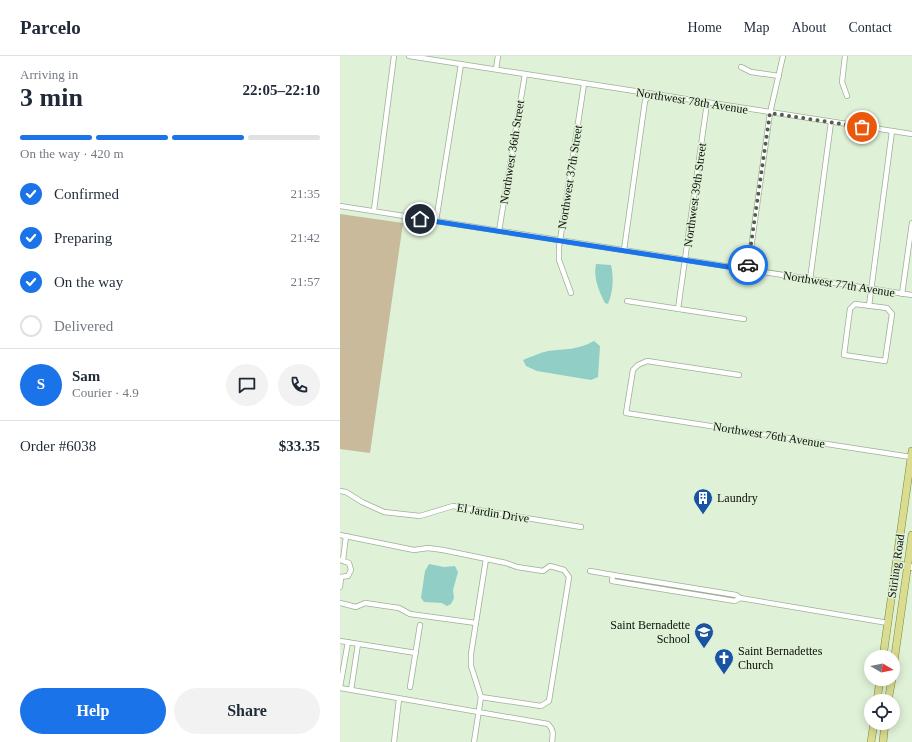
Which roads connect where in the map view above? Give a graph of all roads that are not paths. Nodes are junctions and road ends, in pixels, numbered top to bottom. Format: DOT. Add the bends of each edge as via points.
graph roads {
  1 [pos="394,56"];
  2 [pos="410,56"];
  3 [pos="498,56"];
  4 [pos="783,56"];
  5 [pos="845,56"];
  6 [pos="461,64"];
  7 [pos="741,67"];
  8 [pos="496,69"];
  9 [pos="525,74"];
  10 [pos="779,76"];
  11 [pos="584,84"];
  12 [pos="650,94"];
  13 [pos="847,96"];
  14 [pos="708,103"];
  15 [pos="770,113"];
  16 [pos="831,122"];
  17 [pos="892,131"];
  18 [pos="912,134"];
  19 [pos="340,206"];
  20 [pos="374,210"];
  21 [pos="436,222"];
  22 [pos="912,223"];
  23 [pos="500,231"];
  24 [pos="560,240"];
  25 [pos="624,250"];
  26 [pos="686,261"];
  27 [pos="748,270"];
  28 [pos="810,280"];
  29 [pos="871,289"];
  30 [pos="571,293"];
  31 [pos="902,294"];
  32 [pos="912,296"];
  33 [pos="627,301"];
  34 [pos="869,306"];
  35 [pos="678,309"];
  36 [pos="744,319"];
  37 [pos="739,375"];
  38 [pos="912,454"];
  39 [pos="340,491"];
  40 [pos="581,527"];
  41 [pos="340,535"];
  42 [pos="912,535"];
  43 [pos="346,536"];
  44 [pos="486,558"];
  45 [pos="341,560"];
  46 [pos="896,564"];
  47 [pos="910,566"];
  48 [pos="590,571"];
  49 [pos="341,578"];
  50 [pos="340,587"];
  51 [pos="340,603"];
  52 [pos="476,623"];
  53 [pos="888,623"];
  54 [pos="420,625"];
  55 [pos="340,641"];
  56 [pos="348,642"];
  57 [pos="358,644"];
  58 [pos="884,650"];
  59 [pos="896,650"];
  60 [pos="416,653"];
  61 [pos="891,686"];
  62 [pos="340,687"];
  63 [pos="410,687"];
  64 [pos="879,688"];
  65 [pos="351,690"];
  66 [pos="890,690"];
  67 [pos="878,694"];
  68 [pos="889,694"];
  69 [pos="481,697"];
  70 [pos="399,699"];
  71 [pos="478,713"];
  72 [pos="873,730"];
  73 [pos="884,730"];
  74 [pos="394,742"];
  75 [pos="474,742"];
  76 [pos="552,742"];
  77 [pos="871,742"];
  78 [pos="883,742"];
  1 -- 20 [label="street"];
  2 -- 6 [label="street, Northwest 78th Avenue"];
  3 -- 8 [label="street"];
  4 -- 10 [label="street"];
  5 -- 13 [label="street" via="842,82"];
  6 -- 8 [label="street, Northwest 78th Avenue"];
  6 -- 21 [label="street"];
  7 -- 10 [label="street" via="750,72"];
  8 -- 9 [label="street, Northwest 78th Avenue"];
  9 -- 11 [label="street, Northwest 78th Avenue"];
  9 -- 23 [label="street, Northwest 36th Street"];
  10 -- 15 [label="street"];
  11 -- 12 [label="street, Northwest 78th Avenue"];
  11 -- 24 [label="street, Northwest 37th Street"];
  12 -- 14 [label="street, Northwest 78th Avenue"];
  12 -- 25 [label="street" via="645,101"];
  14 -- 15 [label="street, Northwest 78th Avenue"];
  14 -- 26 [label="street, Northwest 39th Street"];
  15 -- 16 [label="street, Northwest 78th Avenue"];
  15 -- 27 [label="street"];
  16 -- 17 [label="street, Northwest 78th Avenue"];
  16 -- 28 [label="street"];
  17 -- 18 [label="street, Northwest 78th Avenue"];
  17 -- 29 [label="street"];
  19 -- 20 [label="street, Northwest 77th Avenue"];
  20 -- 21 [label="street, Northwest 77th Avenue"];
  21 -- 23 [label="street, Northwest 77th Avenue"];
  22 -- 31 [label="street"];
  23 -- 24 [label="street, Northwest 77th Avenue"];
  24 -- 25 [label="street, Northwest 77th Avenue"];
  24 -- 30 [label="street, Northwest 37th Street" via="559,260"];
  25 -- 26 [label="street, Northwest 77th Avenue"];
  26 -- 27 [label="street, Northwest 77th Avenue"];
  26 -- 35 [label="street, Northwest 39th Street"];
  27 -- 28 [label="street, Northwest 77th Avenue"];
  28 -- 29 [label="street, Northwest 77th Avenue"];
  29 -- 31 [label="street, Northwest 77th Avenue"];
  29 -- 34 [label="street"];
  31 -- 32 [label="street, Northwest 77th Avenue"];
  33 -- 35 [label="street"];
  34 -- 34 [label="street" via="887,308 892,314 885,362 844,355 850,309 855,304"];
  35 -- 36 [label="street"];
  37 -- 38 [label="street, Northwest 76th Avenue" via="647,361 633,370 626,413"];
  38 -- 46 [label="main road, Stirling Road"];
  39 -- 40 [label="street, El Jardin Drive" via="384,512 420,516 453,506"];
  41 -- 43 [label="street"];
  42 -- 47 [label="main road, Stirling Road"];
  43 -- 44 [label="street" via="414,550 428,548"];
  43 -- 45 [label="street"];
  44 -- 52 [label="street"];
  44 -- 69 [label="street" via="543,571 550,566 564,570 569,577 549,701 541,706"];
  45 -- 49 [label="street" via="349,563 351,570 348,576"];
  46 -- 47 [label="street"];
  46 -- 53 [label="main road, Stirling Road"];
  47 -- 59 [label="main road, Stirling Road"];
  48 -- 53 [label="street" via="613,575 612,580 636,585 727,600 735,601 740,598"];
  49 -- 50 [label="street"];
  51 -- 52 [label="street" via="356,607 366,603 399,608 410,614"];
  52 -- 69 [label="street" via="471,666"];
  53 -- 58 [label="main road, Stirling Road"];
  54 -- 60 [label="street"];
  55 -- 56 [label="street"];
  56 -- 57 [label="street"];
  56 -- 62 [label="street"];
  57 -- 60 [label="street"];
  57 -- 65 [label="street"];
  60 -- 63 [label="street"];
  61 -- 66 [label="main road"];
  62 -- 65 [label="street"];
  64 -- 66 [label="main road"];
  64 -- 67 [label="main road"];
  65 -- 70 [label="street"];
  66 -- 68 [label="main road"];
  69 -- 71 [label="street"];
  70 -- 71 [label="street"];
  70 -- 74 [label="street"];
  71 -- 75 [label="street"];
  71 -- 76 [label="street" via="548,724 553,732"];
  72 -- 77 [label="main road"];
  73 -- 78 [label="main road"];
}
